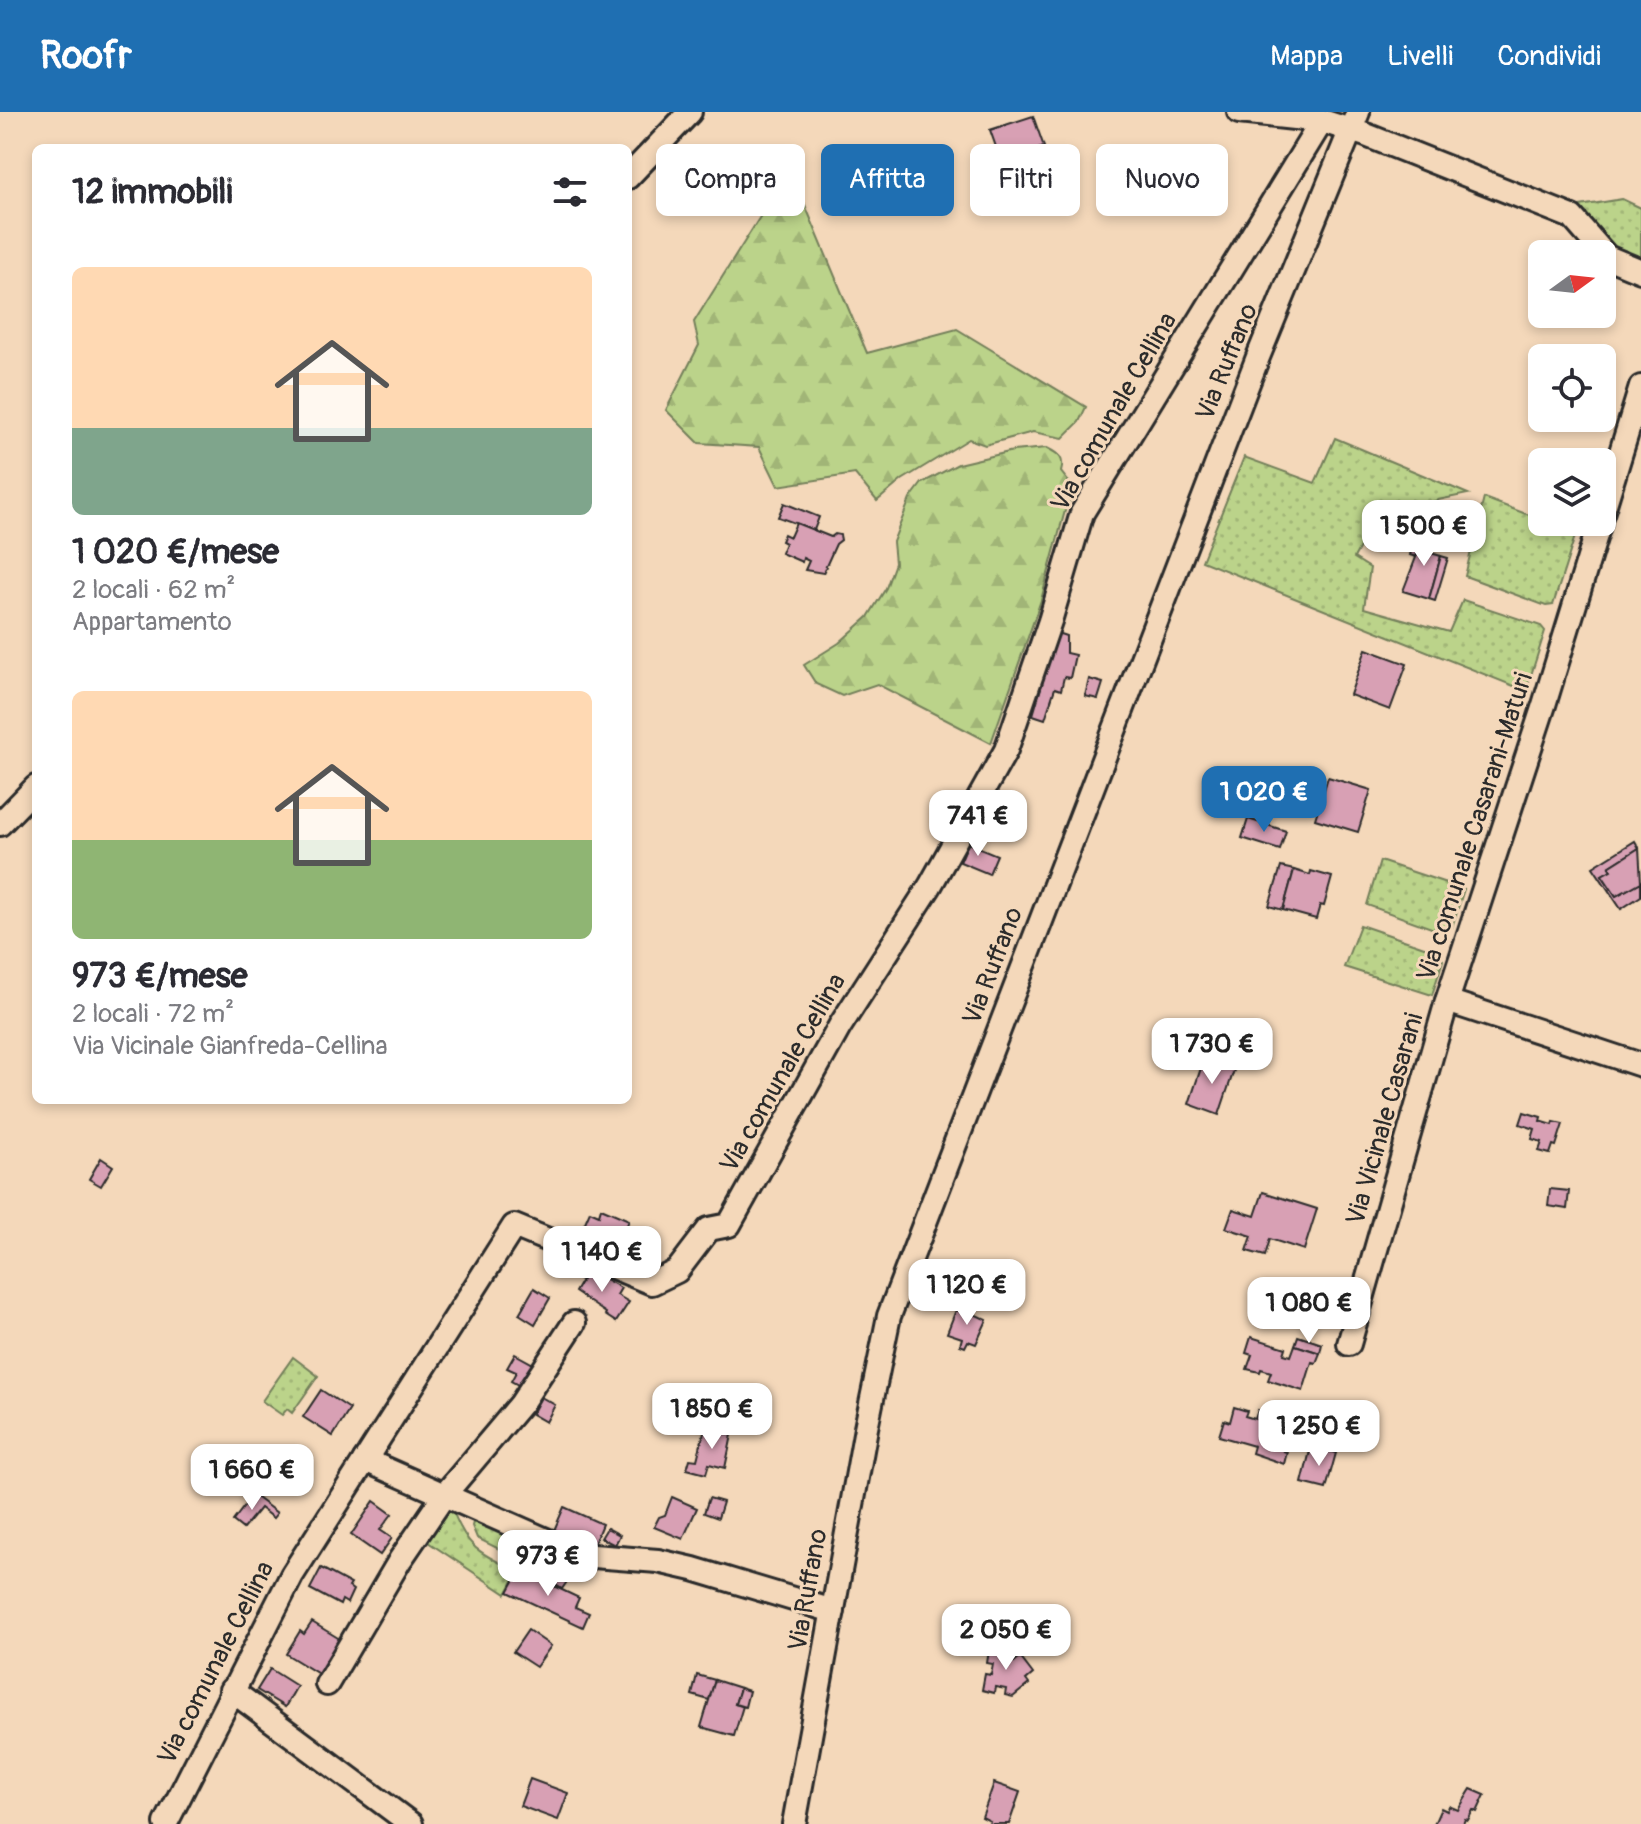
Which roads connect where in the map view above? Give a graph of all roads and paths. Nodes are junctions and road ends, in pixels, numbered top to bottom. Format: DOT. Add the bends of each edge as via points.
graph roads {
  1 [pos="690,112"];
  2 [pos="1239,112"];
  3 [pos="1355,120"];
  4 [pos="1322,121"];
  5 [pos="632,173"];
  6 [pos="1641,271"];
  7 [pos="1641,387"];
  8 [pos="1616,468"];
  9 [pos="1596,536"];
  10 [pos="32,791"];
  11 [pos="0,824"];
  12 [pos="1447,1001"];
  13 [pos="1641,1065"];
  14 [pos="574,1323"];
  15 [pos="1349,1344"];
  16 [pos="365,1460"];
  17 [pos="445,1494"];
  18 [pos="833,1611"];
  19 [pos="327,1684"];
  20 [pos="231,1690"];
  21 [pos="166,1823"];
  22 [pos="411,1824"];
  23 [pos="794,1824"];
  1 -- 5 [label="street"];
  2 -- 4 [label="street"];
  3 -- 4 [label="street"];
  3 -- 6 [label="street" via="1572,217 1607,257"];
  3 -- 18 [label="street, Via Ruffano" via="1258,357 889,1316"];
  4 -- 16 [label="street, Via comunale Cellina" via="1082,513 1006,750 930,886 840,1026 729,1225 709,1229 677,1271 652,1283 514,1226"];
  7 -- 8 [label="street"];
  9 -- 12 [label="street, Via comunale Casarani-Maturi"];
  10 -- 11 [label="street"];
  12 -- 13 [label="street, Via comunale Casarani-Maturi"];
  12 -- 15 [label="street, Via Vicinale Casarani"];
  14 -- 17 [label="street" via="521,1404"];
  16 -- 17 [label="street"];
  16 -- 20 [label="street, Via comunale Cellina" via="292,1575"];
  17 -- 18 [label="street" via="580,1555 658,1561"];
  17 -- 19 [label="street"];
  18 -- 23 [label="street, Via Ruffano"];
  20 -- 21 [label="street, Via comunale Cellina"];
  20 -- 22 [label="street"];
}
